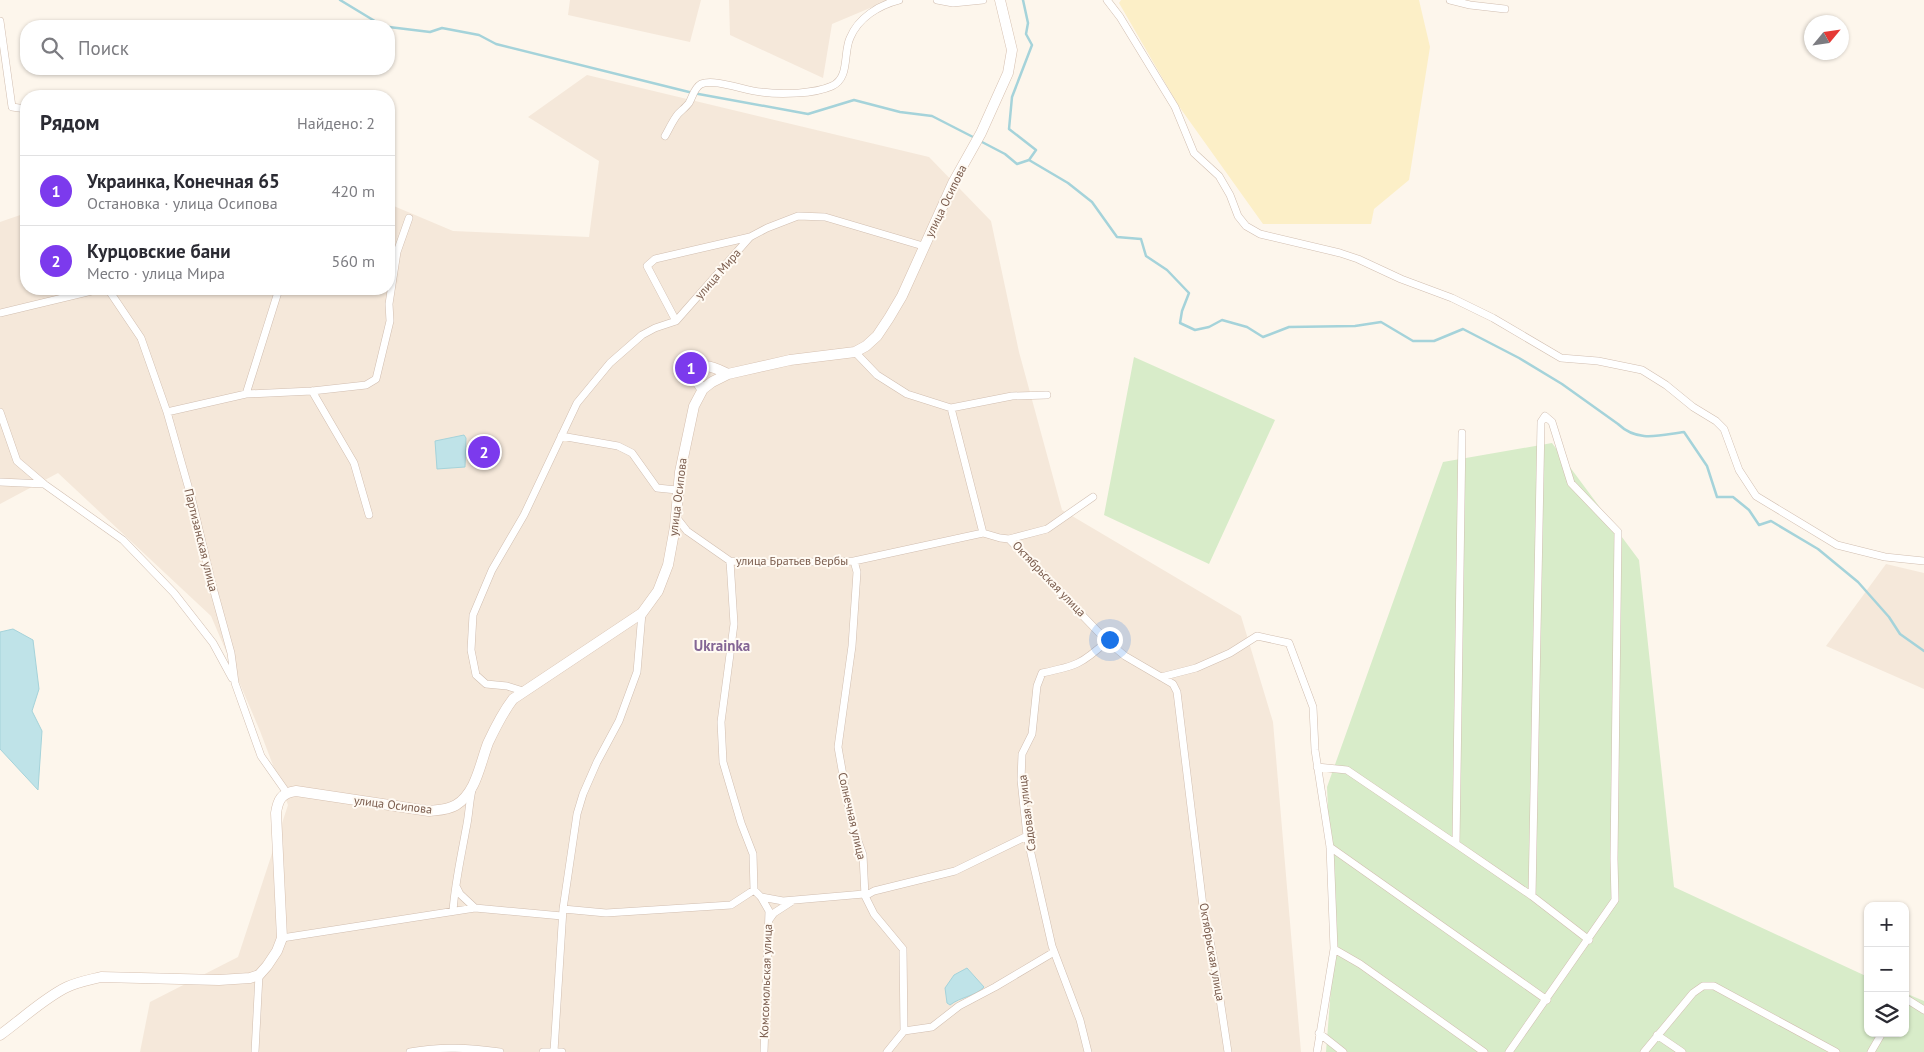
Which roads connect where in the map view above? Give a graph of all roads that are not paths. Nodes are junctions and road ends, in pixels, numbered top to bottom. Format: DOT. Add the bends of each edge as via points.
graph roads {
  1 [pos="899,0"];
  2 [pos="937,0"];
  3 [pos="983,0"];
  4 [pos="1000,0"];
  5 [pos="1107,0"];
  6 [pos="1450,0"];
  7 [pos="1505,9"];
  8 [pos="0,21"];
  9 [pos="20,108"];
  10 [pos="664,136"];
  11 [pos="409,218"];
  12 [pos="750,237"];
  13 [pos="923,246"];
  14 [pos="395,265"];
  15 [pos="75,295"];
  16 [pos="112,295"];
  17 [pos="277,295"];
  18 [pos="390,295"];
  19 [pos="0,313"];
  20 [pos="676,321"];
  21 [pos="855,352"];
  22 [pos="728,374"];
  23 [pos="703,389"];
  24 [pos="312,391"];
  25 [pos="246,394"];
  26 [pos="1047,395"];
  27 [pos="951,408"];
  28 [pos="0,412"];
  29 [pos="167,412"];
  30 [pos="1462,433"];
  31 [pos="561,436"];
  32 [pos="0,482"];
  33 [pos="44,484"];
  34 [pos="677,490"];
  35 [pos="1093,497"];
  36 [pos="369,515"];
  37 [pos="676,516"];
  38 [pos="983,533"];
  39 [pos="1009,539"];
  40 [pos="730,561"];
  41 [pos="854,561"];
  42 [pos="1924,561"];
  43 [pos="642,613"];
  44 [pos="1107,640"];
  45 [pos="1161,676"];
  46 [pos="235,683"];
  47 [pos="523,691"];
  48 [pos="1317,767"];
  49 [pos="475,780"];
  50 [pos="287,793"];
  51 [pos="1027,836"];
  52 [pos="1456,844"];
  53 [pos="1330,847"];
  54 [pos="455,883"];
  55 [pos="754,890"];
  56 [pos="865,896"];
  57 [pos="1532,896"];
  58 [pos="761,897"];
  59 [pos="793,900"];
  60 [pos="475,908"];
  61 [pos="453,911"];
  62 [pos="562,913"];
  63 [pos="768,922"];
  64 [pos="282,938"];
  65 [pos="1589,940"];
  66 [pos="1334,949"];
  67 [pos="1054,952"];
  68 [pos="259,975"];
  69 [pos="1546,1000"];
  70 [pos="1909,1001"];
  71 [pos="1924,1010"];
  72 [pos="904,1031"];
  73 [pos="1320,1033"];
  74 [pos="0,1035"];
  75 [pos="1657,1035"];
  76 [pos="1880,1037"];
  77 [pos="554,1051"];
  78 [pos="255,1052"];
  79 [pos="410,1052"];
  80 [pos="500,1052"];
  81 [pos="543,1052"];
  82 [pos="562,1052"];
  83 [pos="764,1052"];
  84 [pos="887,1052"];
  85 [pos="1088,1052"];
  86 [pos="1228,1052"];
  87 [pos="1317,1052"];
  88 [pos="1343,1052"];
  89 [pos="1484,1052"];
  90 [pos="1509,1052"];
  91 [pos="1644,1052"];
  92 [pos="1682,1052"];
  93 [pos="1836,1052"];
  94 [pos="1871,1052"];
  1 -- 10 [label="street" via="880,7 854,30 849,40 844,72 836,84 774,94 715,82 702,83"];
  2 -- 3 [label="street" via="953,3"];
  4 -- 13 [label="main road, улица Осипова" via="1010,37 1011,63 981,133"];
  5 -- 42 [label="street" via="1175,107 1194,154 1219,176 1246,226 1260,234 1358,259 1452,298 1561,358 1642,370 1724,429 1739,470 1756,496 1837,545 1885,557"];
  6 -- 7 [label="street"];
  8 -- 9 [label="street" via="12,107"];
  11 -- 14 [label="street"];
  12 -- 13 [label="street, улица Мира" via="798,216 825,217"];
  12 -- 20 [label="street, улица Мира"];
  12 -- 20 [label="street" via="655,259 647,266"];
  13 -- 21 [label="main road, улица Осипова" via="889,318 877,336"];
  15 -- 19 [label="street"];
  16 -- 29 [label="street, Партизанская улица" via="141,338"];
  17 -- 25 [label="street"];
  18 -- 24 [label="street" via="390,321 376,379 366,385"];
  20 -- 31 [label="street, улица Мира" via="642,335 610,363 577,403"];
  21 -- 22 [label="main road, улица Осипова" via="790,360"];
  21 -- 27 [label="street" via="877,375 907,394"];
  22 -- 23 [label="main road, улица Осипова"];
  22 -- 23 [label="main road" via="708,366 700,368 696,377"];
  23 -- 34 [label="main road, улица Осипова" via="694,406"];
  24 -- 25 [label="street"];
  24 -- 36 [label="street" via="354,463"];
  25 -- 29 [label="street"];
  26 -- 27 [label="street" via="1012,396"];
  27 -- 38 [label="street"];
  28 -- 33 [label="street" via="17,461"];
  29 -- 46 [label="street, Партизанская улица" via="231,653"];
  30 -- 52 [label="street"];
  31 -- 34 [label="street" via="618,446 632,453 657,488"];
  31 -- 47 [label="street, улица Мира" via="524,515 492,570 473,615 471,650 476,675 486,684"];
  32 -- 33 [label="street"];
  33 -- 46 [label="street" via="123,540 174,593 213,643"];
  34 -- 37 [label="main road, улица Осипова"];
  35 -- 39 [label="street" via="1047,528"];
  37 -- 40 [label="street, улица Братьев Вербы" via="687,532"];
  37 -- 43 [label="main road, улица Осипова" via="668,565 658,591"];
  38 -- 39 [label="street, Октябрьская улица"];
  38 -- 41 [label="street, улица Братьев Вербы"];
  39 -- 44 [label="street, Октябрьская улица"];
  40 -- 41 [label="street, улица Братьев Вербы"];
  40 -- 55 [label="street" via="734,624 721,722 723,762 753,854"];
  41 -- 56 [label="street, Солнечная улица" via="857,572 852,646 838,747 851,821 863,855"];
  43 -- 47 [label="main road, улица Осипова"];
  43 -- 62 [label="street" via="637,672 577,814"];
  44 -- 45 [label="street, Октябрьская улица" via="1125,656"];
  44 -- 51 [label="street, Садовая улица" via="1088,659 1073,667 1042,674 1037,686 1032,734 1022,754 1021,780"];
  45 -- 48 [label="street" via="1196,668 1230,653 1257,636 1288,643 1313,707"];
  45 -- 86 [label="street, Октябрьская улица" via="1173,684 1177,692 1203,906 1216,966"];
  46 -- 50 [label="street, Партизанская улица" via="261,756"];
  47 -- 49 [label="main road, улица Осипова" via="504,711"];
  48 -- 52 [label="street" via="1347,770"];
  48 -- 53 [label="street"];
  49 -- 50 [label="main road, улица Осипова" via="455,806 429,811"];
  49 -- 54 [label="street"];
  50 -- 64 [label="main road" via="278,801 276,813"];
  51 -- 56 [label="street" via="955,871"];
  51 -- 67 [label="street, Садовая улица"];
  52 -- 57 [label="street"];
  53 -- 66 [label="street"];
  53 -- 69 [label="street"];
  54 -- 60 [label="street" via="460,894"];
  54 -- 61 [label="street"];
  55 -- 58 [label="street, Комсомольская улица"];
  55 -- 62 [label="street" via="731,905"];
  56 -- 59 [label="street"];
  56 -- 72 [label="street, Солнечная улица" via="874,914 902,949"];
  57 -- 65 [label="street"];
  57 -- 65 [label="street" via="1541,422 1545,416 1552,422 1571,483 1618,532 1616,900"];
  58 -- 59 [label="street"];
  58 -- 63 [label="street, Комсомольская улица" via="769,911"];
  59 -- 63 [label="street" via="774,913"];
  60 -- 61 [label="street"];
  60 -- 62 [label="street"];
  61 -- 64 [label="street"];
  62 -- 77 [label="street"];
  63 -- 83 [label="street, Комсомольская улица"];
  64 -- 68 [label="main road" via="277,951"];
  65 -- 69 [label="street"];
  66 -- 73 [label="street"];
  66 -- 89 [label="street"];
  67 -- 72 [label="street" via="959,1006 932,1027"];
  67 -- 85 [label="street, Садовая улица" via="1080,1020"];
  68 -- 74 [label="main road" via="219,980 101,978 83,981 55,994"];
  68 -- 78 [label="street"];
  69 -- 90 [label="street"];
  70 -- 71 [label="street"];
  72 -- 84 [label="street"];
  73 -- 87 [label="street"];
  73 -- 88 [label="street"];
  75 -- 91 [label="street"];
  75 -- 92 [label="street"];
  75 -- 93 [label="street" via="1693,993 1703,986 1714,986"];
  76 -- 94 [label="street"];
  77 -- 81 [label="street"];
  77 -- 82 [label="street"];
  79 -- 80 [label="street" via="467,1047"];
}
